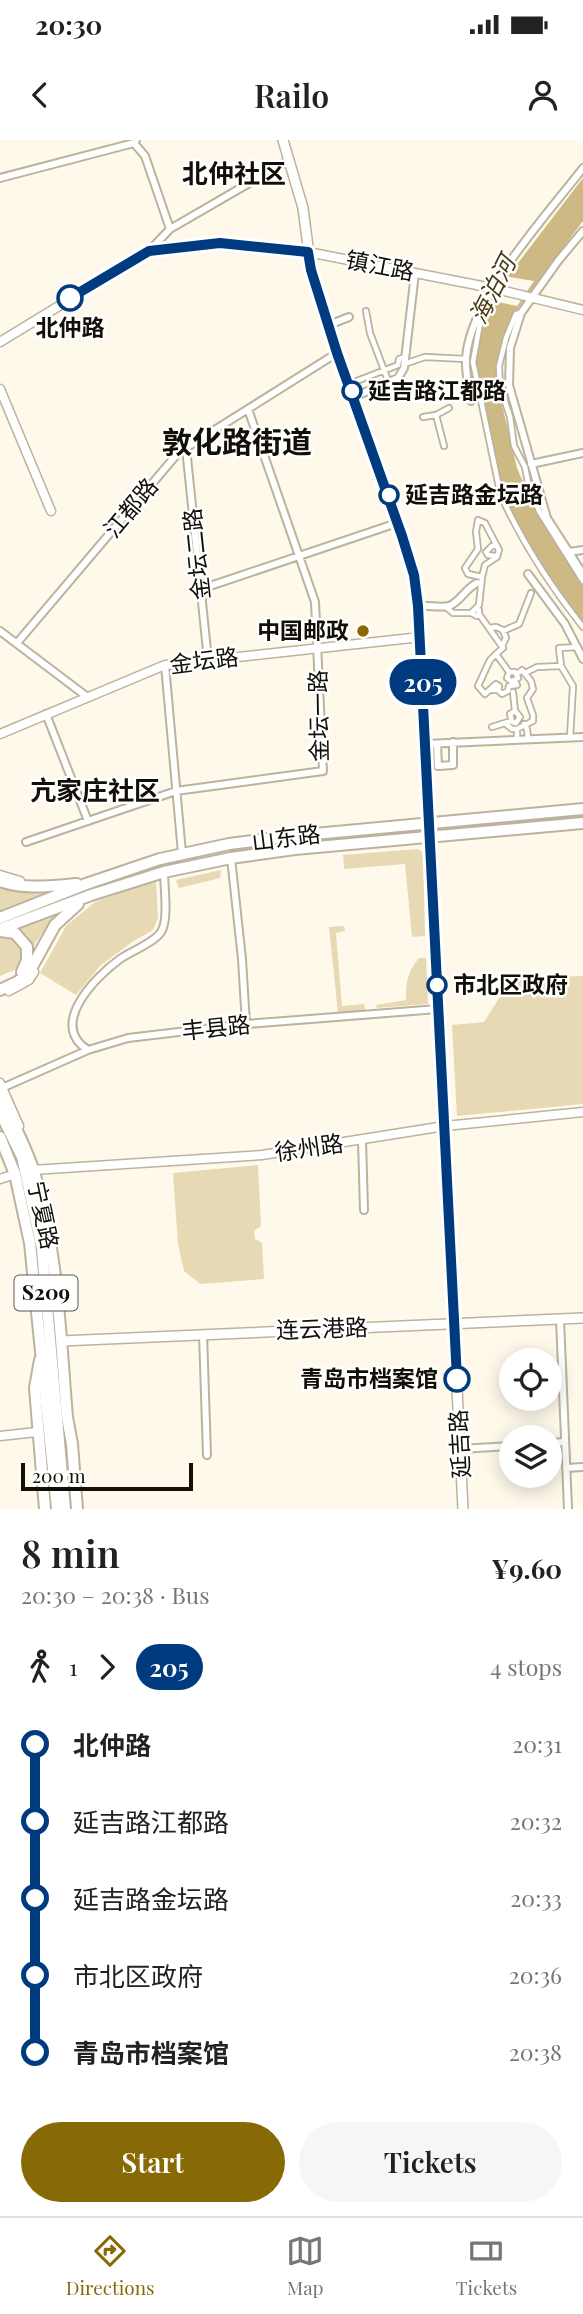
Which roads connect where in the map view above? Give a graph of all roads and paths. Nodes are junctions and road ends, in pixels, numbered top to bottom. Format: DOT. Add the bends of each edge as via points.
graph roads {
  1 [pos="283,140"];
  2 [pos="135,141"];
  3 [pos="289,160"];
  4 [pos="583,168"];
  5 [pos="0,178"];
  6 [pos="170,229"];
  7 [pos="583,231"];
  8 [pos="149,251"];
  9 [pos="308,252"];
  10 [pos="415,273"];
  11 [pos="492,288"];
  12 [pos="533,298"];
  13 [pos="485,301"];
  14 [pos="583,310"];
  15 [pos="366,311"];
  16 [pos="401,312"];
  17 [pos="410,313"];
  18 [pos="521,313"];
  19 [pos="349,317"];
  20 [pos="329,325"];
  21 [pos="0,342"];
  22 [pos="337,353"];
  23 [pos="466,359"];
  24 [pos="405,361"];
  25 [pos="384,371"];
  26 [pos="387,378"];
  27 [pos="349,384"];
  28 [pos="0,389"];
  29 [pos="354,397"];
  30 [pos="471,401"];
  31 [pos="449,408"];
  32 [pos="248,409"];
  33 [pos="436,415"];
  34 [pos="423,416"];
  35 [pos="444,446"];
  36 [pos="186,448"];
  37 [pos="583,453"];
  38 [pos="531,464"];
  39 [pos="500,492"];
  40 [pos="503,500"];
  41 [pos="51,511"];
  42 [pos="397,523"];
  43 [pos="498,546"];
  44 [pos="583,550"];
  45 [pos="569,552"];
  46 [pos="497,557"];
  47 [pos="299,558"];
  48 [pos="528,574"];
  49 [pos="583,574"];
  50 [pos="480,580"];
  51 [pos="583,581"];
  52 [pos="201,589"];
  53 [pos="531,593"];
  54 [pos="418,606"];
  55 [pos="446,607"];
  56 [pos="475,612"];
  57 [pos="583,627"];
  58 [pos="489,628"];
  59 [pos="0,631"];
  60 [pos="503,631"];
  61 [pos="421,638"];
  62 [pos="17,643"];
  63 [pos="502,646"];
  64 [pos="578,647"];
  65 [pos="318,649"];
  66 [pos="496,654"];
  67 [pos="583,659"];
  68 [pos="208,660"];
  69 [pos="165,665"];
  70 [pos="561,666"];
  71 [pos="525,673"];
  72 [pos="515,677"];
  73 [pos="511,690"];
  74 [pos="86,696"];
  75 [pos="515,711"];
  76 [pos="46,714"];
  77 [pos="520,719"];
  78 [pos="512,720"];
  79 [pos="506,724"];
  80 [pos="524,724"];
  81 [pos="492,727"];
  82 [pos="517,729"];
  83 [pos="0,734"];
  84 [pos="583,737"];
  85 [pos="570,738"];
  86 [pos="528,739"];
  87 [pos="517,740"];
  88 [pos="453,743"];
  89 [pos="426,744"];
  90 [pos="437,744"];
  91 [pos="176,791"];
  92 [pos="583,809"];
  93 [pos="88,821"];
  94 [pos="583,822"];
  95 [pos="429,823"];
  96 [pos="430,837"];
  97 [pos="26,842"];
  98 [pos="182,853"];
  99 [pos="231,858"];
  100 [pos="164,872"];
  101 [pos="0,875"];
  102 [pos="6,883"];
  103 [pos="86,884"];
  104 [pos="91,895"];
  105 [pos="69,911"];
  106 [pos="0,918"];
  107 [pos="0,930"];
  108 [pos="0,989"];
  109 [pos="438,1009"];
  110 [pos="246,1024"];
  111 [pos="88,1050"];
  112 [pos="1,1089"];
  113 [pos="0,1112"];
  114 [pos="583,1112"];
  115 [pos="446,1126"];
  116 [pos="0,1137"];
  117 [pos="362,1140"];
  118 [pos="0,1153"];
  119 [pos="33,1170"];
  120 [pos="15,1174"];
  121 [pos="0,1180"];
  122 [pos="364,1210"];
  123 [pos="583,1318"];
  124 [pos="560,1319"];
  125 [pos="454,1325"];
  126 [pos="202,1334"];
  127 [pos="61,1341"];
  128 [pos="41,1350"];
  129 [pos="66,1417"];
  130 [pos="37,1432"];
  131 [pos="0,1436"];
  132 [pos="562,1442"];
  133 [pos="565,1442"];
  134 [pos="499,1447"];
  135 [pos="460,1449"];
  136 [pos="207,1455"];
  137 [pos="583,1467"];
  138 [pos="566,1468"];
  139 [pos="45,1509"];
  140 [pos="57,1509"];
  141 [pos="67,1509"];
  142 [pos="76,1509"];
  143 [pos="463,1509"];
  144 [pos="568,1509"];
  1 -- 3 [label="main road, 延吉路"];
  2 -- 5 [label="street"];
  2 -- 6 [label="street" via="145,156"];
  3 -- 6 [label="street"];
  3 -- 9 [label="main road, 延吉路" via="303,208"];
  4 -- 11 [label="street"];
  6 -- 8 [label="street"];
  7 -- 12 [label="street"];
  8 -- 9 [label="street, 镇江路" via="220,243"];
  8 -- 21 [label="street, 镇江路"];
  9 -- 10 [label="street, 镇江路"];
  9 -- 20 [label="main road, 延吉路"];
  10 -- 11 [label="street, 镇江路"];
  10 -- 17 [label="street"];
  11 -- 12 [label="street, 镇江路"];
  11 -- 13 [label="street"];
  12 -- 14 [label="street, 镇江路"];
  12 -- 18 [label="street"];
  13 -- 23 [label="street" via="474,322"];
  13 -- 39 [label="street" via="473,362"];
  15 -- 25 [label="street"];
  16 -- 17 [label="street"];
  17 -- 24 [label="street"];
  18 -- 38 [label="street" via="510,348 509,385"];
  18 -- 51 [label="street" via="516,314 506,338 500,386 514,446 534,499"];
  19 -- 20 [label="street"];
  20 -- 22 [label="main road, 延吉路"];
  22 -- 27 [label="main road, 延吉路"];
  22 -- 32 [label="street, 江都路"];
  23 -- 24 [label="street"];
  23 -- 30 [label="street"];
  24 -- 25 [label="street" via="398,359 398,365"];
  24 -- 29 [label="street" via="398,378"];
  25 -- 26 [label="street"];
  25 -- 27 [label="street"];
  27 -- 29 [label="main road, 延吉路"];
  28 -- 41 [label="street"];
  29 -- 42 [label="main road, 延吉路"];
  31 -- 33 [label="street"];
  32 -- 36 [label="street, 江都路"];
  32 -- 47 [label="street, 金坛一路"];
  33 -- 34 [label="street"];
  33 -- 35 [label="street"];
  36 -- 52 [label="street, 金坛二路"];
  36 -- 62 [label="street, 江都路"];
  37 -- 38 [label="street"];
  38 -- 45 [label="street" via="547,518"];
  40 -- 57 [label="street" via="541,571"];
  42 -- 47 [label="street"];
  42 -- 54 [label="main road, 延吉路" via="414,575"];
  43 -- 46 [label="street"];
  43 -- 46 [label="street" via="486,552"];
  43 -- 50 [label="street" via="488,528 477,527 478,549 465,568"];
  44 -- 45 [label="street"];
  45 -- 49 [label="street"];
  46 -- 50 [label="street" via="485,565"];
  47 -- 52 [label="street"];
  47 -- 65 [label="street, 金坛一路" via="315,602"];
  48 -- 64 [label="street"];
  50 -- 55 [label="street"];
  50 -- 56 [label="street"];
  52 -- 68 [label="street, 金坛二路"];
  53 -- 60 [label="street" via="519,624"];
  54 -- 55 [label="street"];
  54 -- 61 [label="main road, 延吉路"];
  55 -- 56 [label="street" via="453,612"];
  56 -- 58 [label="street"];
  58 -- 60 [label="street"];
  58 -- 63 [label="street"];
  59 -- 62 [label="street"];
  60 -- 63 [label="street"];
  61 -- 65 [label="street, 金坛路"];
  61 -- 89 [label="main road, 延吉路"];
  62 -- 74 [label="street"];
  63 -- 66 [label="street"];
  64 -- 67 [label="street"];
  64 -- 70 [label="street" via="559,648"];
  65 -- 68 [label="street, 金坛路"];
  65 -- 91 [label="street, 金坛一路" via="323,771"];
  66 -- 72 [label="street" via="509,671 516,672"];
  66 -- 73 [label="street" via="478,686 485,694 496,684 502,694"];
  68 -- 69 [label="street, 金坛路"];
  69 -- 74 [label="street, 金坛路"];
  69 -- 91 [label="street"];
  70 -- 71 [label="street" via="537,667"];
  70 -- 85 [label="street" via="573,687"];
  71 -- 72 [label="street" via="522,670"];
  71 -- 80 [label="street" via="533,689 527,698 533,721"];
  72 -- 73 [label="street" via="517,685"];
  73 -- 75 [label="street"];
  74 -- 76 [label="street, 金坛路"];
  75 -- 77 [label="street"];
  75 -- 78 [label="street" via="510,713"];
  76 -- 83 [label="street, 金坛路"];
  76 -- 93 [label="street"];
  77 -- 78 [label="street"];
  77 -- 80 [label="street"];
  78 -- 79 [label="street"];
  79 -- 81 [label="street"];
  79 -- 82 [label="street"];
  80 -- 82 [label="street"];
  80 -- 86 [label="street"];
  82 -- 87 [label="street"];
  84 -- 85 [label="street"];
  85 -- 86 [label="street"];
  86 -- 87 [label="street"];
  87 -- 88 [label="street"];
  88 -- 90 [label="street"];
  88 -- 90 [label="street" via="453,765 438,766"];
  89 -- 90 [label="street"];
  89 -- 95 [label="main road, 延吉路"];
  91 -- 93 [label="street, 金坛一路"];
  91 -- 98 [label="street"];
  92 -- 95 [label="main road, 山东路"];
  93 -- 97 [label="street, 金坛一路"];
  94 -- 96 [label="main road, 山东路"];
  95 -- 96 [label="main road, 延吉路"];
  95 -- 98 [label="main road, 山东路"];
  96 -- 99 [label="main road, 山东路"];
  96 -- 109 [label="main road, 延吉路"];
  98 -- 103 [label="main road, 山东路"];
  99 -- 100 [label="main road, 山东路"];
  99 -- 110 [label="street"];
  100 -- 104 [label="main road, 山东路"];
  100 -- 111 [label="street" via="160,935 117,961 95,982 73,1015 79,1044"];
  101 -- 103 [label="street" via="13,880"];
  102 -- 103 [label="main road" via="29,887"];
  103 -- 106 [label="main road, 山东路"];
  104 -- 105 [label="main road"];
  104 -- 107 [label="main road, 山东路"];
  105 -- 108 [label="main road" via="55,925 28,974"];
  105 -- 108 [label="street" via="29,981"];
  107 -- 108 [label="main road" via="20,937 27,947 22,972"];
  109 -- 110 [label="street, 丰县路"];
  109 -- 115 [label="main road, 延吉路"];
  110 -- 111 [label="street, 丰县路" via="128,1038"];
  111 -- 112 [label="street, 丰县路"];
  112 -- 119 [label="main road, 宁夏路"];
  113 -- 141 [label="main road, S209" via="22,1157 42,1249"];
  114 -- 115 [label="street, 徐州路"];
  115 -- 117 [label="street, 徐州路"];
  115 -- 125 [label="main road, 延吉路"];
  116 -- 120 [label="main road, S209"];
  117 -- 119 [label="street, 徐州路" via="262,1155"];
  117 -- 122 [label="street"];
  118 -- 120 [label="street"];
  119 -- 127 [label="main road, 宁夏路" via="51,1245"];
  120 -- 121 [label="street"];
  120 -- 128 [label="main road, S209" via="30,1243"];
  123 -- 124 [label="main road, 连云港路"];
  124 -- 125 [label="main road, 连云港路"];
  124 -- 133 [label="street"];
  125 -- 126 [label="main road, 连云港路"];
  125 -- 135 [label="main road, 延吉路"];
  126 -- 127 [label="main road, 连云港路"];
  126 -- 136 [label="street"];
  127 -- 129 [label="main road, 宁夏路"];
  128 -- 130 [label="main road" via="35,1388"];
  128 -- 140 [label="main road, S209"];
  129 -- 141 [label="main road"];
  129 -- 142 [label="main road, 宁夏路"];
  130 -- 131 [label="street"];
  130 -- 139 [label="main road"];
  132 -- 133 [label="street"];
  133 -- 138 [label="street"];
  134 -- 135 [label="street"];
  135 -- 143 [label="main road, 延吉路"];
  137 -- 138 [label="street"];
  138 -- 144 [label="street"];
}
